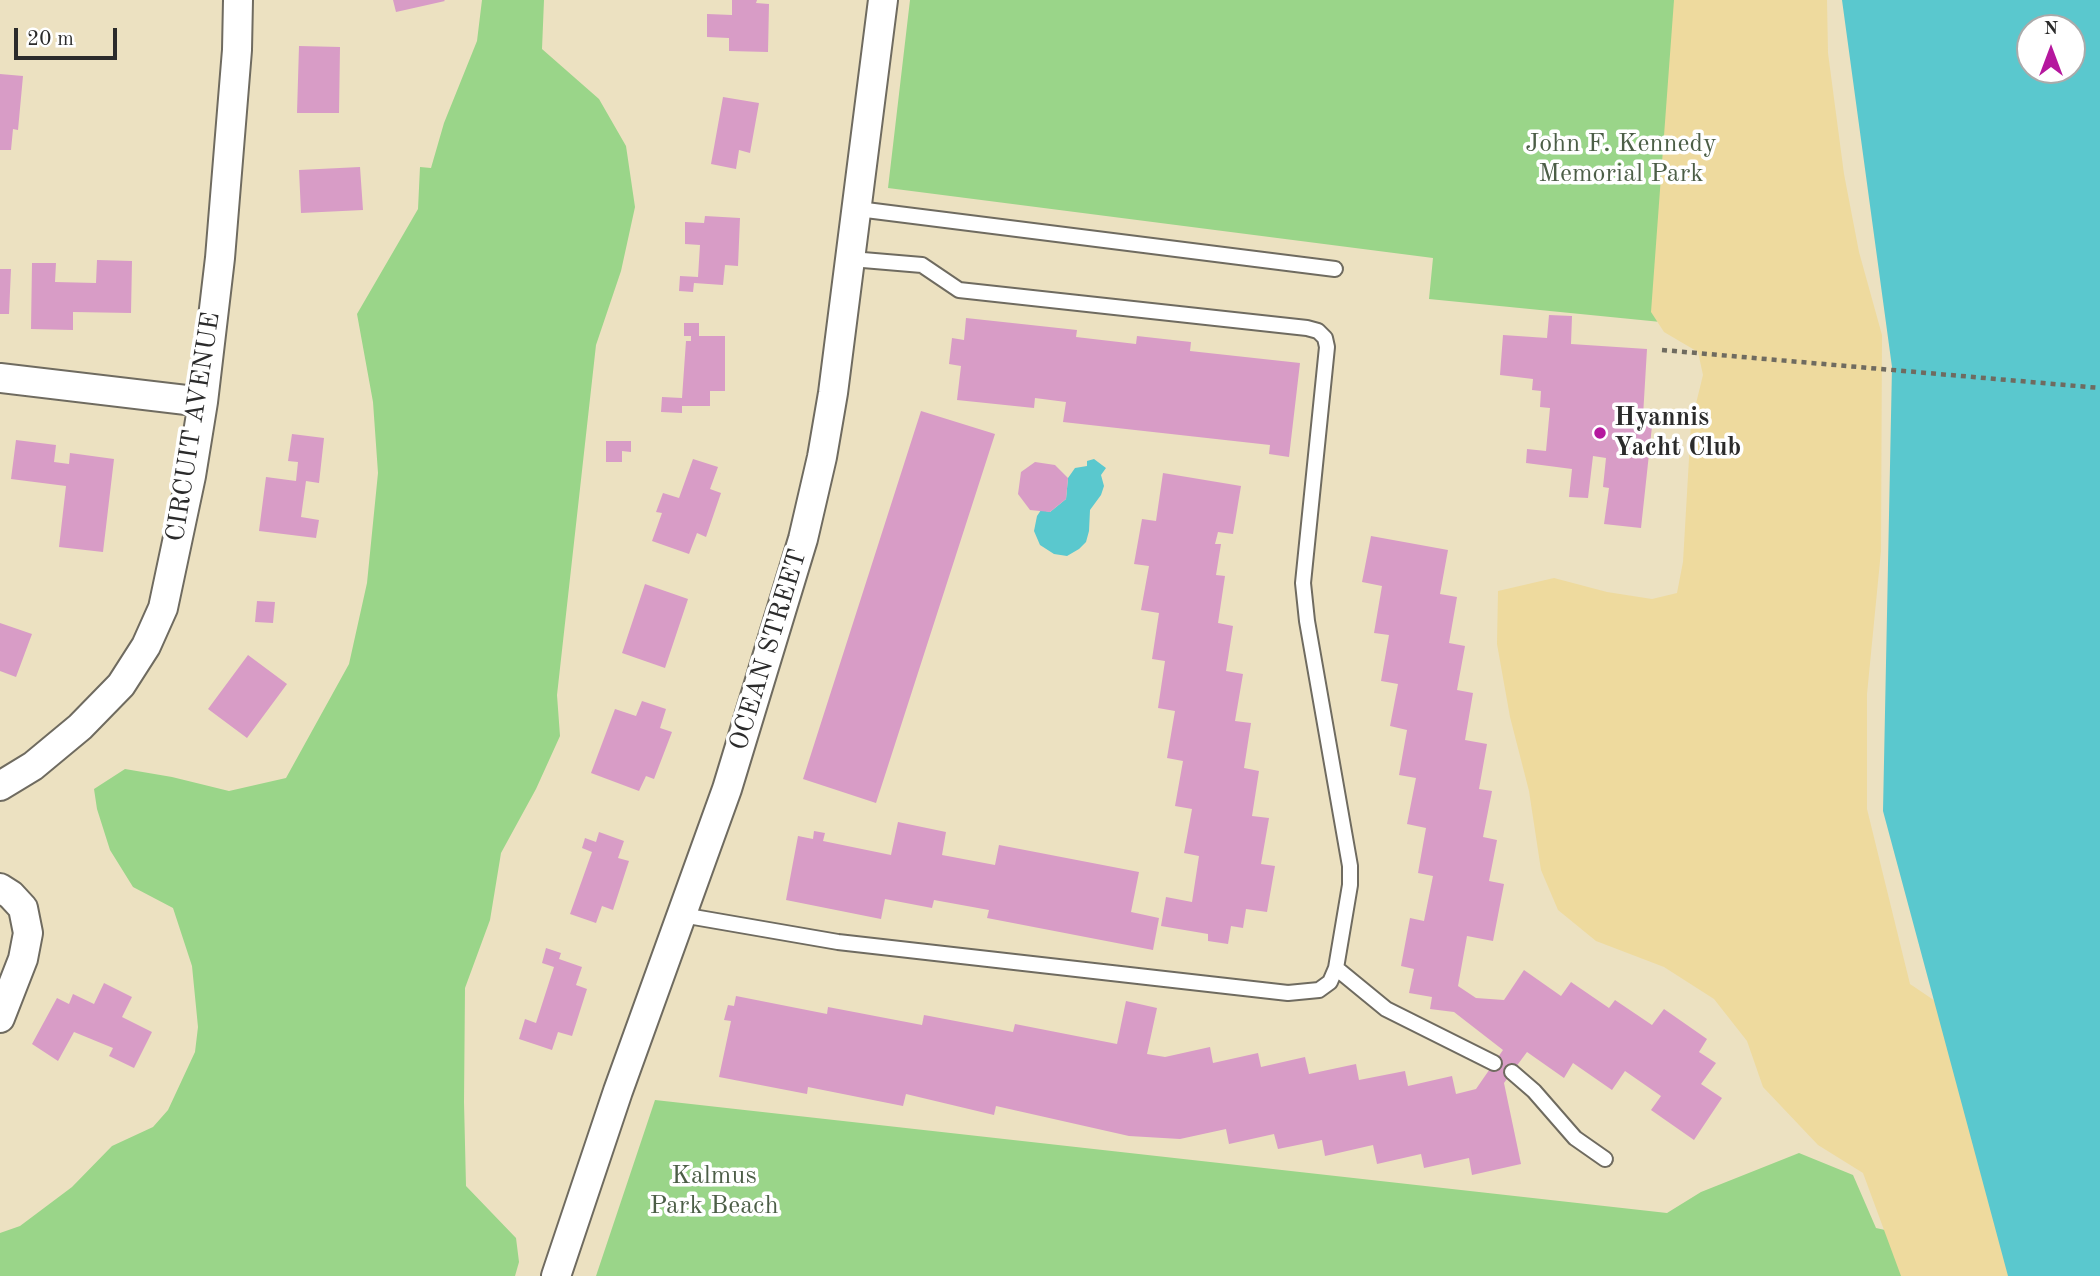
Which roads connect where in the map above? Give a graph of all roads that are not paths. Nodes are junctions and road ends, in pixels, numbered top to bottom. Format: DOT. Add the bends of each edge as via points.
graph roads {
  1 [pos="238,0"];
  2 [pos="883,0"];
  3 [pos="858,209"];
  4 [pos="852,259"];
  5 [pos="1335,268"];
  6 [pos="0,378"];
  7 [pos="203,402"];
  8 [pos="0,786"];
  9 [pos="0,888"];
  10 [pos="682,915"];
  11 [pos="1336,968"];
  12 [pos="0,1018"];
  13 [pos="1494,1063"];
  14 [pos="1512,1072"];
  15 [pos="1605,1159"];
  16 [pos="556,1276"];
  1 -- 7 [label="street, CIRCUIT AVENUE" via="220,258"];
  2 -- 3 [label="street, OCEAN STREET"];
  3 -- 4 [label="street, OCEAN STREET"];
  3 -- 5 [label="lane"];
  4 -- 10 [label="street, OCEAN STREET" via="822,457 803,539 746,730"];
  4 -- 11 [label="lane" via="922,264 959,290 1307,328 1325,338 1303,583 1350,866"];
  6 -- 7 [label="street"];
  7 -- 8 [label="street, CIRCUIT AVENUE" via="163,608 146,646 121,685 80,727"];
  9 -- 12 [label="street" via="23,908 28,933"];
  10 -- 11 [label="lane" via="838,942 1288,993 1319,990 1330,982"];
  10 -- 16 [label="street, OCEAN STREET"];
  11 -- 13 [label="lane" via="1386,1009"];
  14 -- 15 [label="lane" via="1574,1138"];
}
